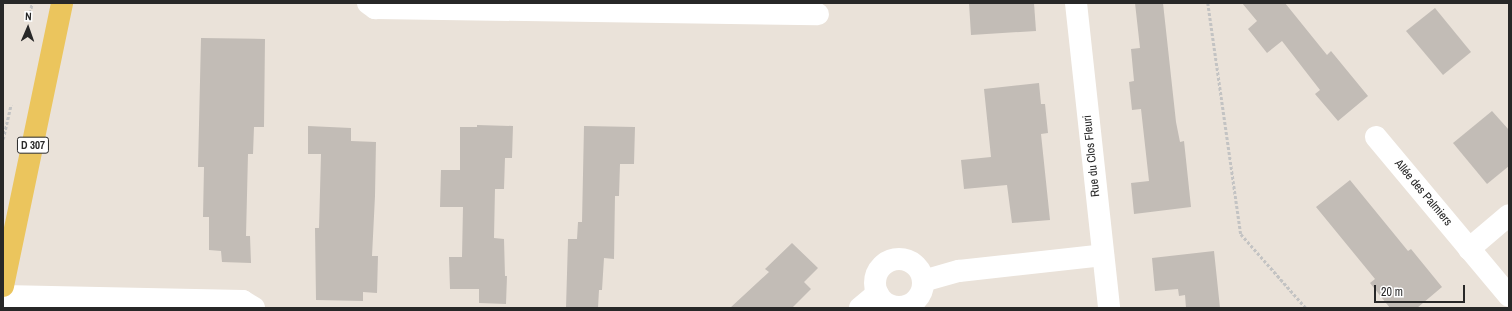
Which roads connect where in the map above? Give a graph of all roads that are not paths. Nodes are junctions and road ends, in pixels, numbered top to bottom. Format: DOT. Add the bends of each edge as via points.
graph roads {
  1 [pos="62,3"];
  2 [pos="368,3"];
  3 [pos="1076,3"];
  4 [pos="818,14"];
  5 [pos="1376,137"];
  6 [pos="1509,215"];
  7 [pos="1469,249"];
  8 [pos="1103,255"];
  9 [pos="923,281"];
  10 [pos="3,286"];
  11 [pos="878,293"];
  12 [pos="3,296"];
  13 [pos="1509,296"];
  14 [pos="254,308"];
  15 [pos="860,308"];
  16 [pos="1109,308"];
  1 -- 10 [label="main road, D 307"];
  2 -- 4 [label="street" via="375,8"];
  3 -- 8 [label="street, Rue du Clos Fleuri"];
  5 -- 7 [label="street, Allée des Palmiers"];
  6 -- 7 [label="street"];
  7 -- 13 [label="street, Allée des Palmiers"];
  8 -- 9 [label="street" via="959,271"];
  8 -- 16 [label="street, Rue du Clos Fleuri"];
  9 -- 11 [label="street" via="920,297 906,306 886,303"];
  9 -- 11 [label="street" via="916,266 909,261 895,260 881,268 876,277"];
  11 -- 15 [label="street"];
  12 -- 14 [label="street" via="243,301"];
}
